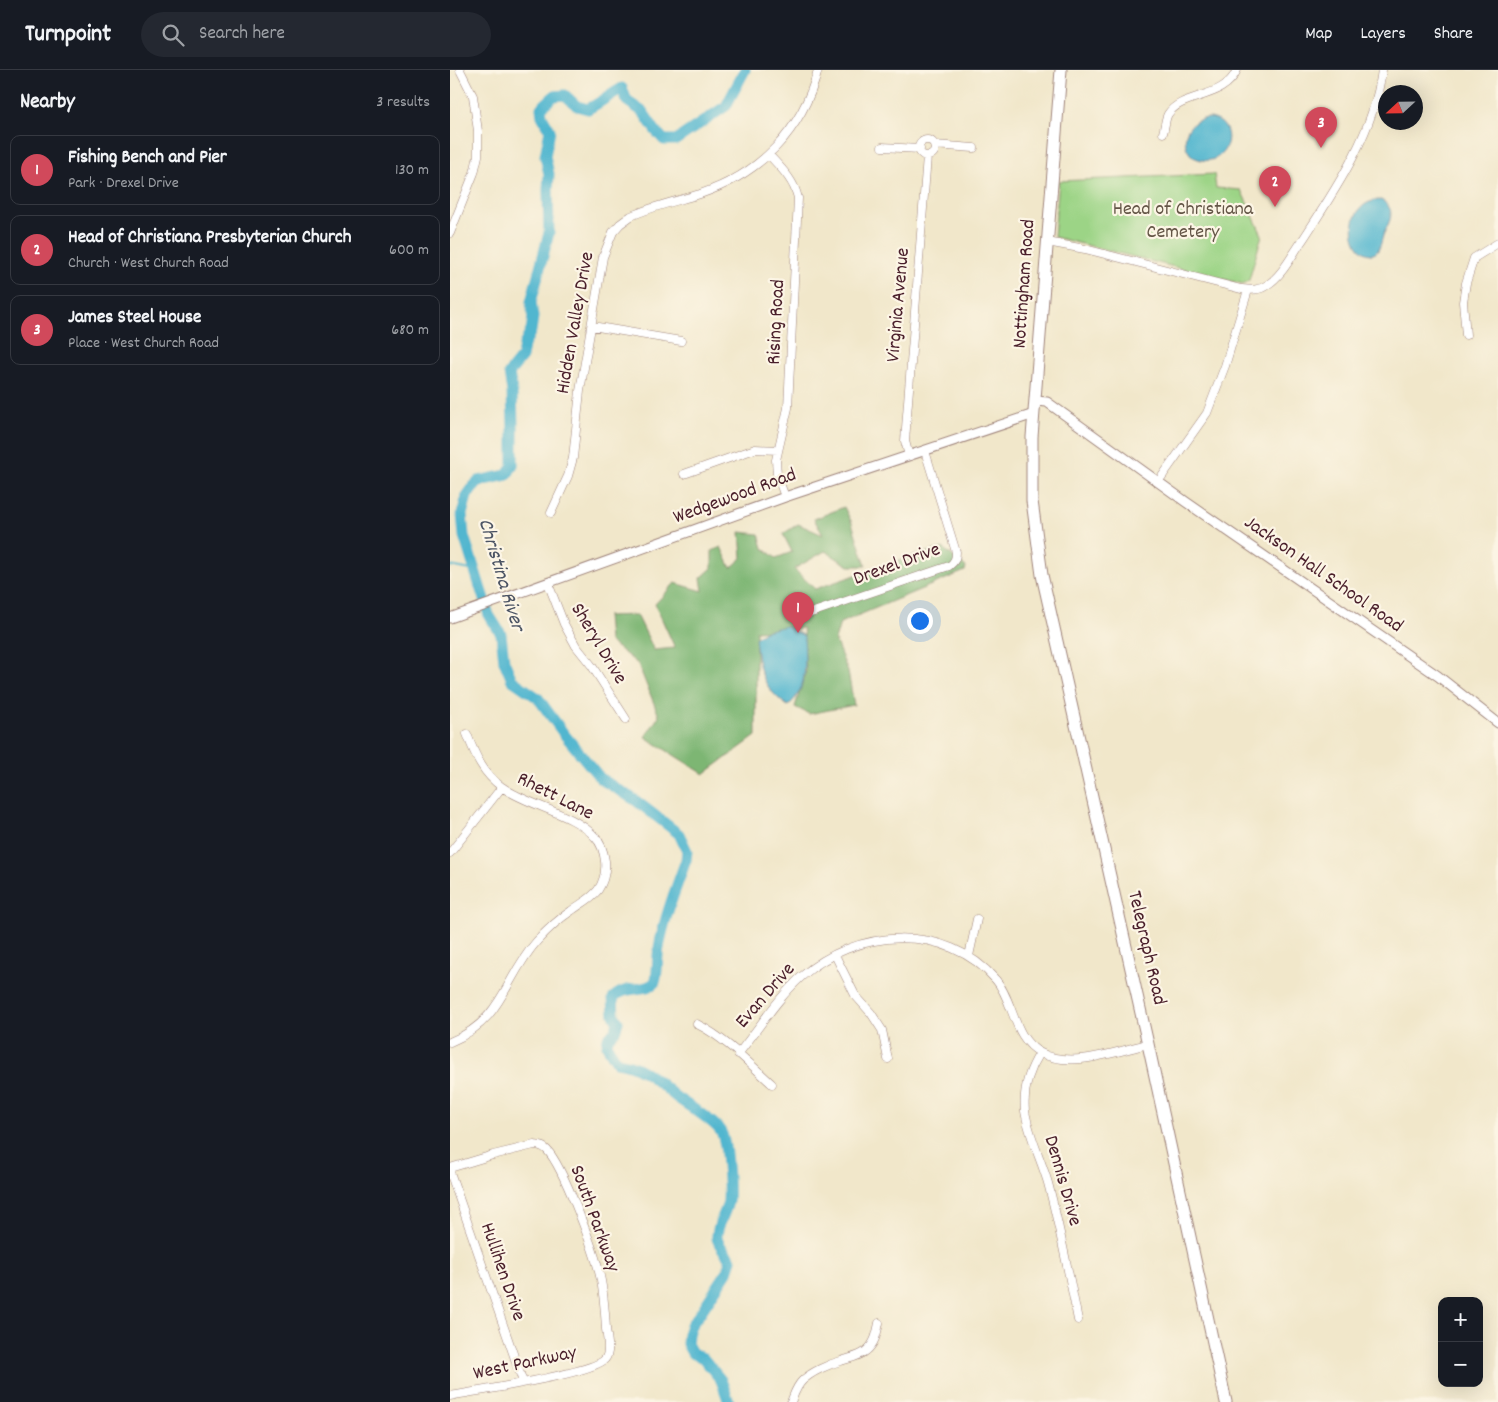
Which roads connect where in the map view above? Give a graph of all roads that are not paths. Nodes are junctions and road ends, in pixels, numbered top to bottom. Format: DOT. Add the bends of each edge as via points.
graph roads {
  1 [pos="460,70"];
  2 [pos="818,70"];
  3 [pos="1061,70"];
  4 [pos="1237,70"];
  5 [pos="1382,70"];
  6 [pos="1164,134"];
  7 [pos="934,145"];
  8 [pos="882,148"];
  9 [pos="974,148"];
  10 [pos="920,149"];
  11 [pos="769,155"];
  12 [pos="927,156"];
  13 [pos="450,232"];
  14 [pos="1047,242"];
  15 [pos="1498,243"];
  16 [pos="1248,290"];
  17 [pos="592,326"];
  18 [pos="1466,335"];
  19 [pos="682,341"];
  20 [pos="1035,401"];
  21 [pos="1034,414"];
  22 [pos="778,450"];
  23 [pos="925,451"];
  24 [pos="909,456"];
  25 [pos="684,474"];
  26 [pos="1158,482"];
  27 [pos="785,497"];
  28 [pos="1032,501"];
  29 [pos="551,513"];
  30 [pos="548,583"];
  31 [pos="799,617"];
  32 [pos="450,618"];
  33 [pos="626,718"];
  34 [pos="1498,723"];
  35 [pos="467,734"];
  36 [pos="502,787"];
  37 [pos="453,842"];
  38 [pos="450,853"];
  39 [pos="977,919"];
  40 [pos="835,955"];
  41 [pos="969,956"];
  42 [pos="697,1024"];
  43 [pos="450,1042"];
  44 [pos="1148,1044"];
  45 [pos="1040,1053"];
  46 [pos="738,1054"];
  47 [pos="888,1059"];
  48 [pos="772,1084"];
  49 [pos="450,1168"];
  50 [pos="450,1172"];
  51 [pos="1078,1320"];
  52 [pos="879,1323"];
  53 [pos="605,1360"];
  54 [pos="523,1382"];
  55 [pos="450,1396"];
  56 [pos="791,1402"];
  57 [pos="1226,1402"];
  1 -- 13 [label="street" via="473,96 478,156 469,188"];
  2 -- 11 [label="street, Hidden Valley Drive" via="803,112"];
  3 -- 14 [label="main road, Nottingham Road"];
  4 -- 6 [label="street" via="1218,90 1174,107 1167,116"];
  5 -- 16 [label="street" via="1366,126 1328,201 1276,278 1262,288"];
  7 -- 9 [label="street"];
  7 -- 10 [label="street" via="925,141"];
  7 -- 12 [label="street, Virginia Avenue" via="934,152"];
  8 -- 10 [label="street"];
  10 -- 12 [label="street"];
  11 -- 17 [label="street, Hidden Valley Drive" via="725,183 701,194 641,211 620,224 607,243 603,257"];
  11 -- 22 [label="street, Rising Road" via="793,183 799,206 789,399"];
  12 -- 24 [label="street, Virginia Avenue" via="905,441"];
  14 -- 16 [label="street" via="1076,246"];
  14 -- 20 [label="main road, Nottingham Road"];
  15 -- 18 [label="street" via="1474,258 1463,302"];
  16 -- 26 [label="street" via="1207,413"];
  17 -- 19 [label="street"];
  17 -- 29 [label="street, Hidden Valley Drive" via="580,391 573,458"];
  20 -- 21 [label="main road, Nottingham Road"];
  20 -- 26 [label="street, Jackson Hall School Road" via="1048,402"];
  21 -- 23 [label="street, Wedgewood Road"];
  21 -- 28 [label="main road, Nottingham Road"];
  22 -- 25 [label="street" via="754,449"];
  22 -- 27 [label="street, Rising Road" via="776,468"];
  23 -- 24 [label="street, Wedgewood Road"];
  23 -- 31 [label="street, Drexel Drive" via="956,552 953,563"];
  24 -- 27 [label="street, Wedgewood Road"];
  26 -- 34 [label="street, Jackson Hall School Road" via="1438,676"];
  27 -- 30 [label="street, Wedgewood Road"];
  28 -- 44 [label="main road, Telegraph Road" via="1051,616"];
  30 -- 32 [label="street, Wedgewood Road"];
  30 -- 33 [label="street, Sheryl Drive" via="576,646"];
  35 -- 36 [label="street, Rhett Lane" via="480,764"];
  36 -- 37 [label="street"];
  36 -- 43 [label="street, Rhett Lane" via="593,834 603,851 604,877 588,900 561,919 531,948 489,1015 469,1032"];
  37 -- 38 [label="street"];
  39 -- 41 [label="street"];
  40 -- 41 [label="street, Evan Drive" via="869,942 904,937 937,942"];
  40 -- 46 [label="street, Evan Drive" via="800,978"];
  40 -- 47 [label="street" via="855,995 882,1030"];
  41 -- 45 [label="street, Evan Drive" via="1000,985 1018,1026 1031,1046"];
  42 -- 46 [label="street"];
  44 -- 45 [label="street" via="1078,1059 1053,1058"];
  44 -- 57 [label="main road, Telegraph Road"];
  45 -- 51 [label="street, Dennis Drive" via="1028,1078 1025,1110 1048,1182"];
  46 -- 48 [label="street"];
  49 -- 53 [label="street, South Parkway" via="534,1145 548,1150 559,1167 582,1222 600,1276 608,1343"];
  50 -- 54 [label="street, Hullihen Drive"];
  52 -- 56 [label="street" via="876,1337 867,1350 809,1376 796,1389"];
  53 -- 54 [label="street, West Parkway" via="569,1374"];
  54 -- 55 [label="street, West Parkway"];
}
